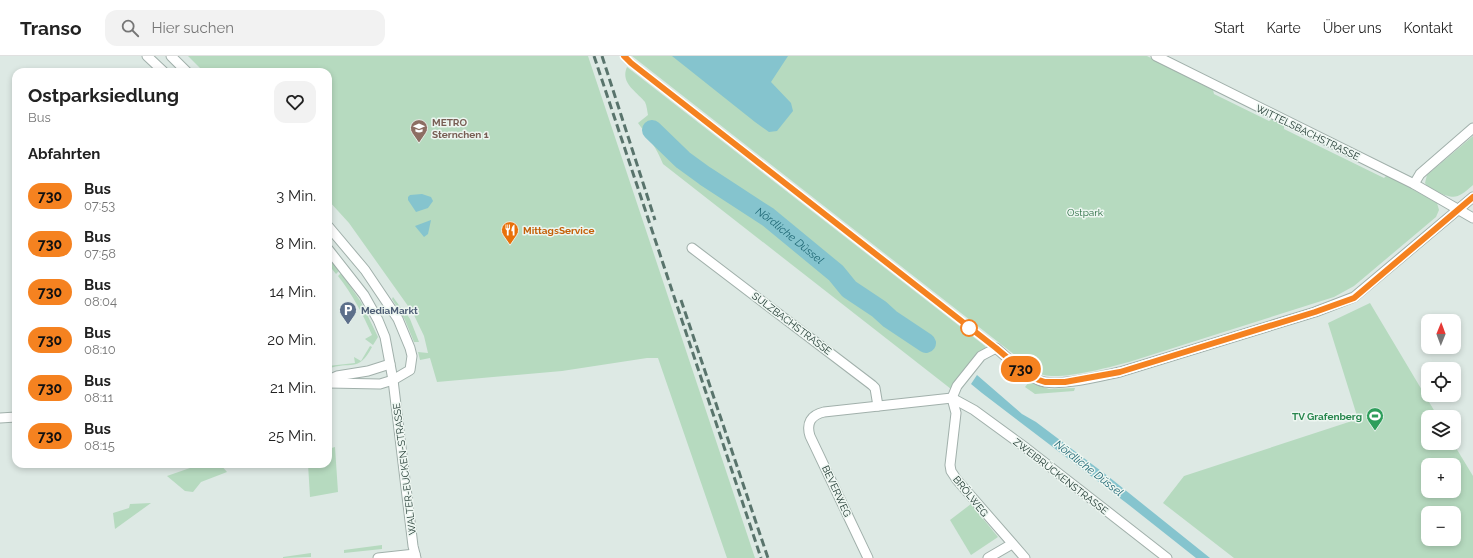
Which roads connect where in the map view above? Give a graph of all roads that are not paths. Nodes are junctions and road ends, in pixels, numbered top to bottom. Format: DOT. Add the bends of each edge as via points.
graph roads {
  1 [pos="147,56"];
  2 [pos="171,56"];
  3 [pos="1157,56"];
  4 [pos="160,68"];
  5 [pos="183,68"];
  6 [pos="1473,128"];
  7 [pos="1414,184"];
  8 [pos="1473,197"];
  9 [pos="1459,209"];
  10 [pos="1473,218"];
  11 [pos="332,231"];
  12 [pos="692,248"];
  13 [pos="332,253"];
  14 [pos="390,364"];
  15 [pos="332,379"];
  16 [pos="393,380"];
  17 [pos="332,381"];
  18 [pos="952,398"];
  19 [pos="878,406"];
  20 [pos="12,417"];
  21 [pos="0,418"];
  22 [pos="1012,544"];
  23 [pos="416,556"];
  24 [pos="378,558"];
  25 [pos="868,558"];
  26 [pos="988,558"];
  27 [pos="1025,558"];
  28 [pos="1167,558"];
  1 -- 4 [label="street"];
  2 -- 5 [label="street"];
  3 -- 7 [label="street, WITTELSBACHSTRASSE"];
  6 -- 7 [label="street" via="1420,174"];
  7 -- 9 [label="street, WITTELSBACHSTRASSE"];
  8 -- 9 [label="street"];
  9 -- 10 [label="street"];
  9 -- 18 [label="street" via="1354,298 1120,372 1096,377 1053,382 1039,380 1029,376 996,348 981,356 953,393"];
  11 -- 16 [label="street" via="365,270 398,318 412,356 410,370"];
  12 -- 19 [label="street, SULZBACHSTRASSE" via="872,384 876,388"];
  13 -- 14 [label="street, WALTER-EUCKEN-STRASSE" via="364,295 378,320 385,337"];
  14 -- 15 [label="street"];
  14 -- 16 [label="street, WALTER-EUCKEN-STRASSE"];
  16 -- 17 [label="street" via="378,384"];
  16 -- 23 [label="street, WALTER-EUCKEN-STRASSE"];
  18 -- 19 [label="street"];
  18 -- 22 [label="street, BRÖLWEG" via="956,412 950,457 951,471"];
  18 -- 28 [label="street, ZWEIBRÜCKENSTRASSE" via="974,410 1026,448"];
  19 -- 25 [label="street, BEVERWEG" via="818,414 812,417 809,424 810,436"];
  20 -- 21 [label="street"];
  22 -- 26 [label="street"];
  22 -- 27 [label="street, BRÖLWEG"];
  23 -- 24 [label="street"];
}
